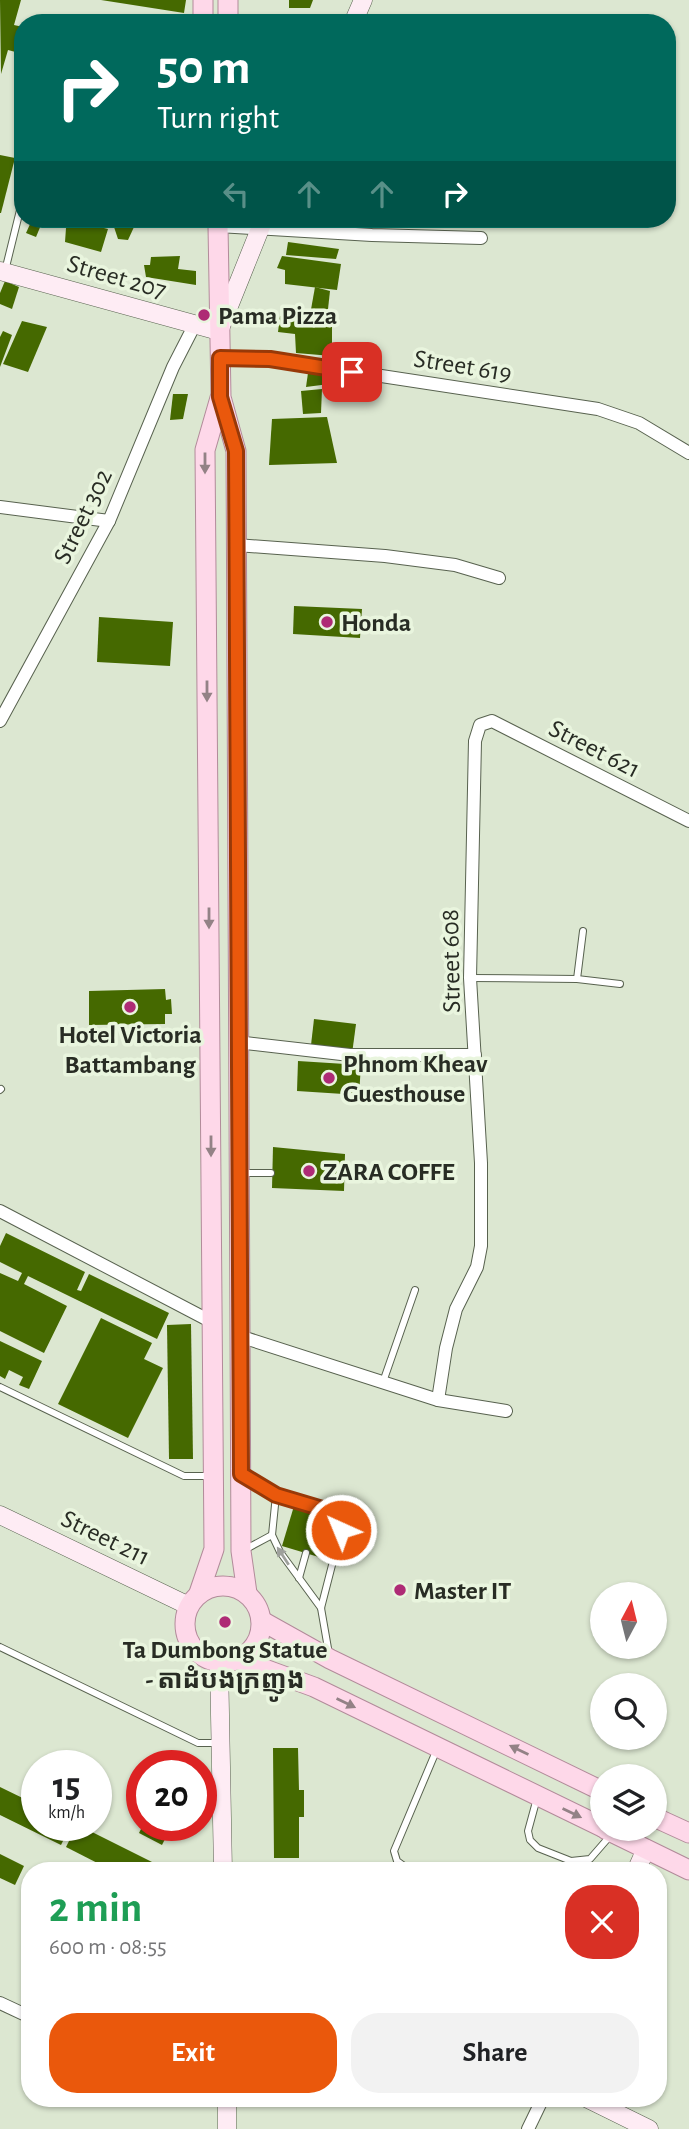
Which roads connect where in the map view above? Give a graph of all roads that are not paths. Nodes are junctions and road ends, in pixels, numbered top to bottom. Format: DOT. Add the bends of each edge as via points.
graph roads {
  1 [pos="15,228"];
  2 [pos="218,228"];
  3 [pos="260,228"];
  4 [pos="302,228"];
  5 [pos="481,238"];
  6 [pos="3,271"];
  7 [pos="194,326"];
  8 [pos="219,331"];
  9 [pos="220,358"];
  10 [pos="220,397"];
  11 [pos="689,453"];
  12 [pos="0,507"];
  13 [pos="108,521"];
  14 [pos="236,545"];
  15 [pos="499,578"];
  16 [pos="0,721"];
  17 [pos="480,725"];
  18 [pos="689,821"];
  19 [pos="583,932"];
  20 [pos="470,978"];
  21 [pos="577,979"];
  22 [pos="620,984"];
  23 [pos="237,1042"];
  24 [pos="475,1055"];
  25 [pos="238,1173"];
  26 [pos="271,1173"];
  27 [pos="0,1211"];
  28 [pos="415,1290"];
  29 [pos="212,1322"];
  30 [pos="240,1336"];
  31 [pos="383,1382"];
  32 [pos="0,1387"];
  33 [pos="438,1400"];
  34 [pos="506,1411"];
  35 [pos="241,1474"];
  36 [pos="213,1476"];
  37 [pos="276,1495"];
  38 [pos="0,1516"];
  39 [pos="272,1535"];
  40 [pos="241,1551"];
  41 [pos="306,1553"];
  42 [pos="299,1578"];
  43 [pos="247,1593"];
  44 [pos="194,1600"];
  45 [pos="321,1608"];
  46 [pos="262,1621"];
  47 [pos="0,1647"];
  48 [pos="330,1659"];
  49 [pos="228,1661"];
  50 [pos="220,1743"];
  51 [pos="438,1747"];
  52 [pos="590,1785"];
  53 [pos="538,1796"];
  54 [pos="590,1822"];
  55 [pos="667,1822"];
  56 [pos="689,1833"];
  57 [pos="601,1841"];
  58 [pos="630,1841"];
  59 [pos="646,1849"];
  60 [pos="223,1862"];
  61 [pos="398,1862"];
  62 [pos="640,1862"];
  63 [pos="689,1870"];
  64 [pos="0,2003"];
  65 [pos="21,2013"];
  66 [pos="227,2107"];
  67 [pos="539,2107"];
  68 [pos="604,2107"];
  69 [pos="227,2129"];
  70 [pos="528,2129"];
  71 [pos="649,2129"];
  1 -- 6 [label="lane"];
  2 -- 8 [label="main road"];
  3 -- 8 [label="street"];
  4 -- 5 [label="street"];
  6 -- 7 [label="street, Street 207"];
  7 -- 8 [label="street, Street 207"];
  7 -- 13 [label="street, Street 302"];
  8 -- 9 [label="main road"];
  9 -- 10 [label="main road"];
  9 -- 11 [label="street, Street 619" via="270,359 597,409 639,423"];
  10 -- 14 [label="main road" via="236,451"];
  10 -- 29 [label="main road, one-way" via="205,450"];
  12 -- 13 [label="street"];
  13 -- 16 [label="street, Street 302"];
  14 -- 15 [label="street" via="408,559 455,565"];
  14 -- 23 [label="main road"];
  17 -- 18 [label="street, Street 621" via="492,721"];
  17 -- 20 [label="street, Street 608" via="475,741"];
  19 -- 21 [label="lane"];
  20 -- 21 [label="lane"];
  20 -- 24 [label="street, Street 608"];
  21 -- 22 [label="lane"];
  23 -- 24 [label="street" via="350,1055"];
  23 -- 25 [label="main road"];
  24 -- 33 [label="street, Street 608" via="481,1246 477,1267 456,1309"];
  25 -- 26 [label="lane"];
  25 -- 30 [label="main road"];
  27 -- 29 [label="street"];
  28 -- 31 [label="lane"];
  29 -- 36 [label="main road"];
  30 -- 31 [label="street"];
  30 -- 35 [label="main road"];
  31 -- 33 [label="street"];
  32 -- 36 [label="lane" via="184,1476"];
  33 -- 34 [label="street"];
  35 -- 37 [label="lane"];
  35 -- 40 [label="main road"];
  36 -- 44 [label="main road" via="214,1549"];
  37 -- 39 [label="lane"];
  37 -- 45 [label="lane" via="340,1517 341,1530"];
  38 -- 44 [label="street, Street 211"];
  39 -- 40 [label="lane"];
  42 -- 39 [label="lane, one-way"];
  40 -- 43 [label="main road"];
  41 -- 42 [label="lane"];
  42 -- 45 [label="lane"];
  43 -- 44 [label="main road" via="218,1586"];
  43 -- 46 [label="main road"];
  44 -- 49 [label="main road" via="185,1616 187,1637 200,1654"];
  45 -- 48 [label="lane"];
  46 -- 48 [label="main road"];
  46 -- 49 [label="main road" via="253,1649"];
  47 -- 50 [label="lane" via="198,1743"];
  52 -- 48 [label="main road, one-way"];
  49 -- 50 [label="street"];
  49 -- 51 [label="main road, one-way" via="314,1687"];
  50 -- 60 [label="street"];
  51 -- 53 [label="main road"];
  51 -- 61 [label="lane" via="394,1851"];
  53 -- 54 [label="main road, one-way"];
  53 -- 57 [label="lane" via="528,1831 538,1848 571,1861 590,1859"];
  55 -- 56 [label="main road"];
  58 -- 59 [label="main road"];
  59 -- 62 [label="street"];
  59 -- 63 [label="main road"];
  64 -- 65 [label="street"];
  66 -- 69 [label="street"];
  67 -- 70 [label="street"];
  68 -- 71 [label="street"];
}
